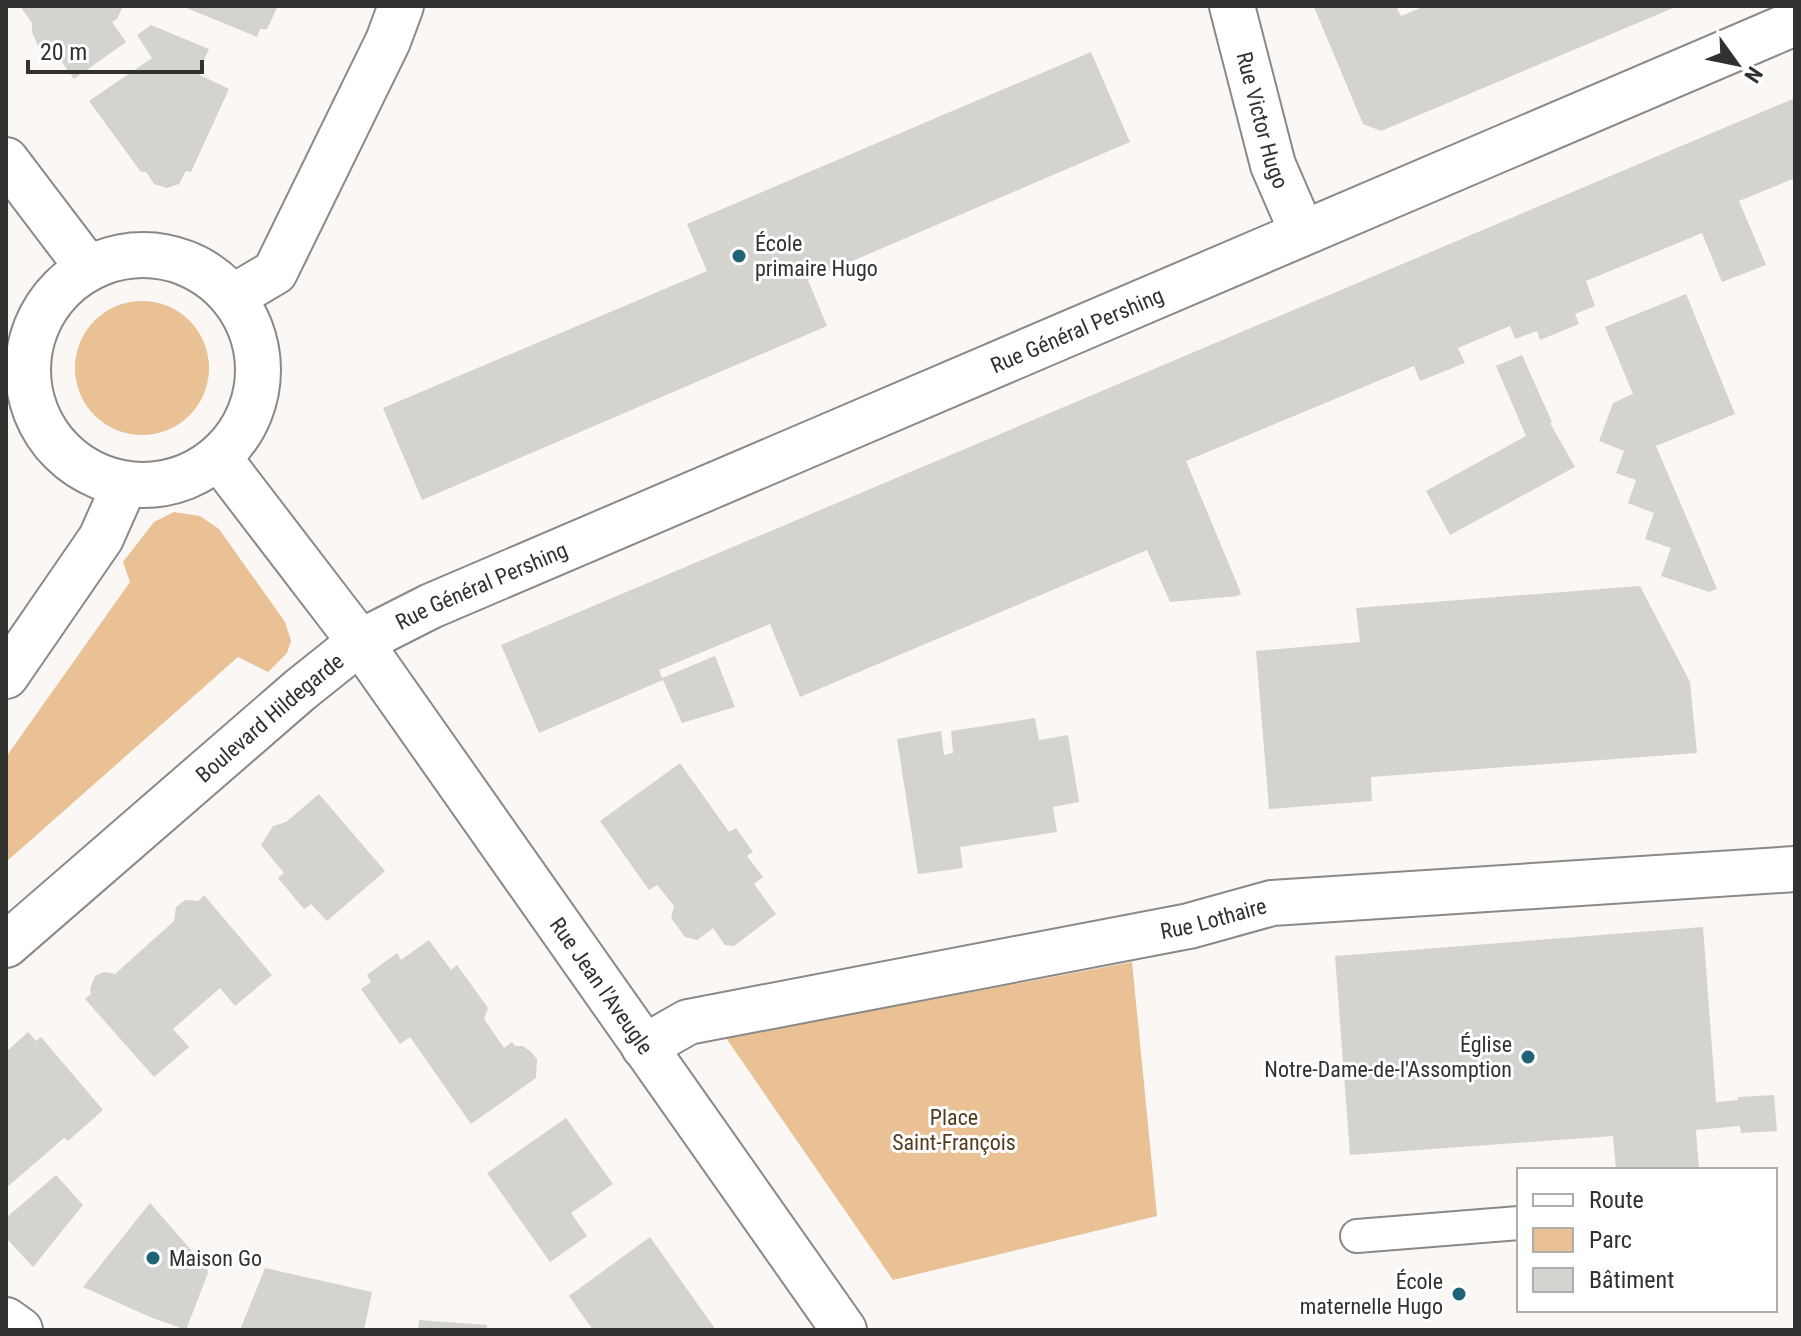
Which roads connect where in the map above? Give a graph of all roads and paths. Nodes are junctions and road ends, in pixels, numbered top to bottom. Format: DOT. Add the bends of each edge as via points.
graph roads {
  1 [pos="401,6"];
  2 [pos="1232,6"];
  3 [pos="1795,23"];
  4 [pos="6,160"];
  5 [pos="1302,232"];
  6 [pos="88,268"];
  7 [pos="233,297"];
  8 [pos="17,378"];
  9 [pos="219,458"];
  10 [pos="125,484"];
  11 [pos="360,642"];
  12 [pos="6,676"];
  13 [pos="1795,869"];
  14 [pos="6,945"];
  15 [pos="644,1047"];
  16 [pos="1517,1223"];
  17 [pos="1357,1236"];
  18 [pos="6,1320"];
  19 [pos="20,1330"];
  20 [pos="844,1330"];
  1 -- 7 [label="street" via="275,272"];
  2 -- 5 [label="street, Rue Victor Hugo" via="1273,165"];
  3 -- 5 [label="street, Rue Général Pershing"];
  4 -- 6 [label="street"];
  5 -- 11 [label="street, Rue Général Pershing" via="431,606"];
  6 -- 7 [label="street" via="126,255 166,256 204,270"];
  6 -- 8 [label="street" via="54,295"];
  7 -- 9 [label="street" via="254,336 259,380 246,423"];
  8 -- 10 [label="street" via="57,448 88,471"];
  9 -- 10 [label="street" via="175,481"];
  9 -- 11 [label="street, Boulevard Hildegarde"];
  10 -- 12 [label="street" via="101,538"];
  11 -- 14 [label="street, Boulevard Hildegarde"];
  11 -- 15 [label="street, Rue Jean l'Aveugle"];
  13 -- 15 [label="street, Rue Lothaire" via="1272,903 1189,926 688,1022"];
  15 -- 20 [label="street, Rue Jean l'Aveugle"];
  16 -- 17 [label="lane"];
  18 -- 19 [label="street"];
}
